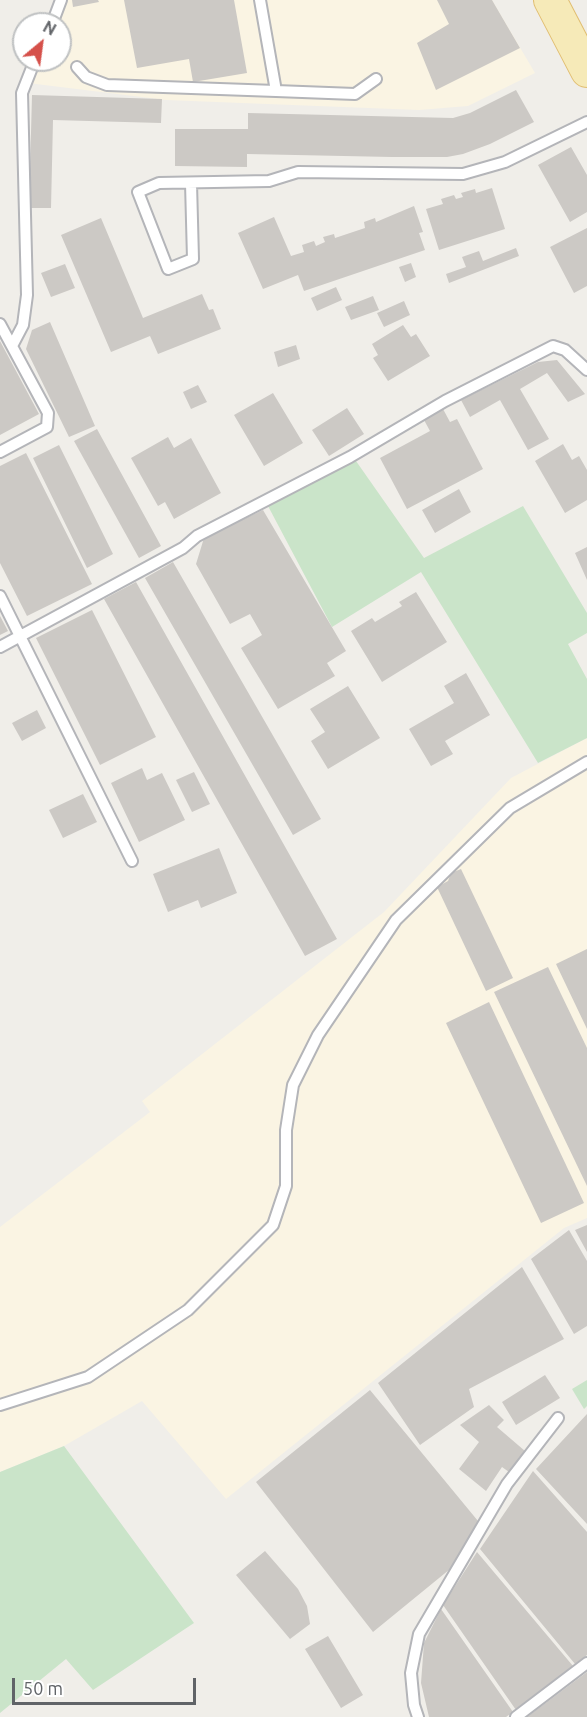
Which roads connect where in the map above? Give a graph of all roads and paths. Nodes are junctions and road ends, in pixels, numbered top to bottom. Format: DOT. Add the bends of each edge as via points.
graph roads {
  1 [pos="260,0"];
  2 [pos="549,0"];
  3 [pos="77,67"];
  4 [pos="587,71"];
  5 [pos="30,72"];
  6 [pos="376,79"];
  7 [pos="276,91"];
  8 [pos="587,122"];
  9 [pos="191,183"];
  10 [pos="0,324"];
  11 [pos="12,346"];
  12 [pos="587,370"];
  13 [pos="0,452"];
  14 [pos="0,596"];
  15 [pos="21,636"];
  16 [pos="0,647"];
  17 [pos="587,762"];
  18 [pos="132,861"];
  19 [pos="0,1405"];
  20 [pos="558,1418"];
  21 [pos="587,1662"];
  22 [pos="418,1717"];
  23 [pos="516,1717"];
  1 -- 7 [label="lane"];
  2 -- 4 [label="main road"];
  3 -- 7 [label="lane" via="86,77 107,85"];
  5 -- 11 [label="lane" via="22,93 27,295 22,325"];
  6 -- 7 [label="lane" via="355,94"];
  8 -- 9 [label="lane" via="505,162 463,174 298,172 269,181"];
  9 -- 9 [label="lane" via="159,183 138,192 168,270 193,259"];
  10 -- 11 [label="lane"];
  11 -- 13 [label="lane" via="48,413 47,427"];
  12 -- 15 [label="lane" via="565,350 553,346 197,536 183,548"];
  14 -- 15 [label="lane"];
  15 -- 16 [label="lane"];
  15 -- 18 [label="lane"];
  17 -- 19 [label="lane" via="510,808 396,920 318,1035 293,1085 286,1130 286,1186 273,1226 188,1310 88,1377"];
  20 -- 22 [label="lane" via="507,1484 419,1634 411,1673"];
  21 -- 23 [label="lane"];
}
